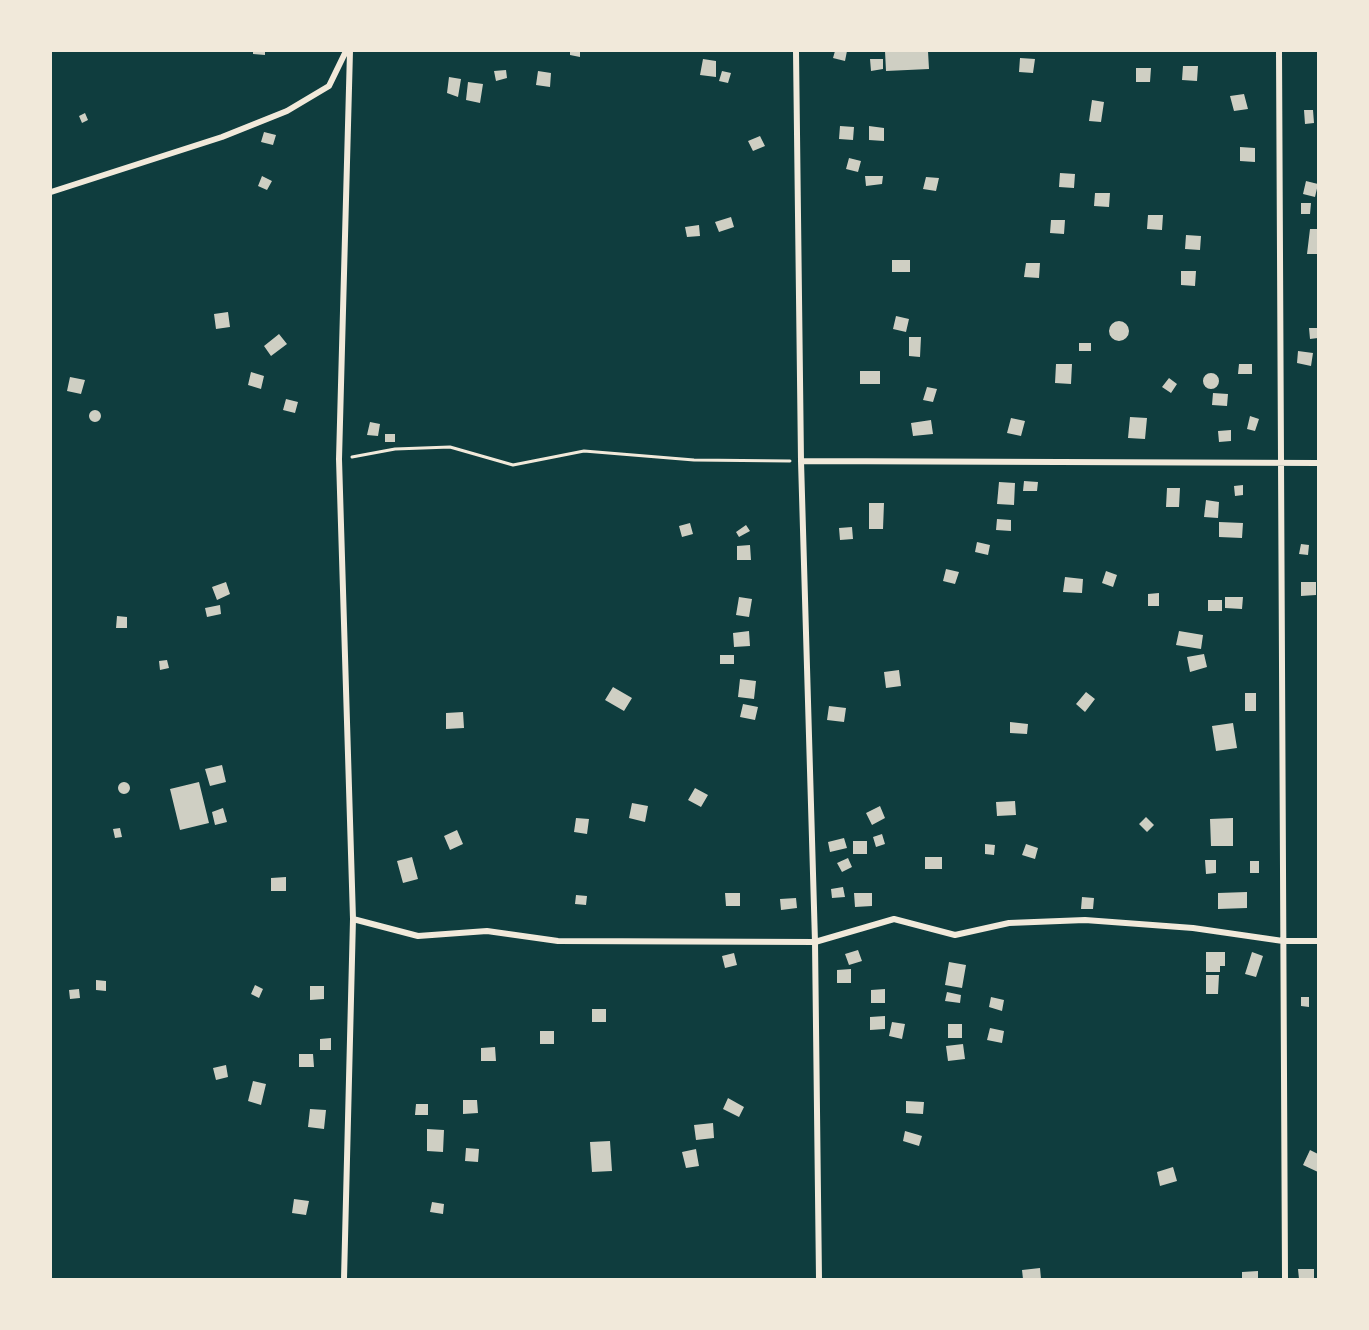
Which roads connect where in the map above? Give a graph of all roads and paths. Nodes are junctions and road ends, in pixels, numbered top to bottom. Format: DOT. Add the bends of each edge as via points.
graph roads {
  1 [pos="348,51"];
  2 [pos="796,51"];
  3 [pos="1279,51"];
  4 [pos="51,192"];
  5 [pos="339,459"];
  6 [pos="801,461"];
  7 [pos="1281,463"];
  8 [pos="1318,463"];
  9 [pos="353,919"];
  10 [pos="1283,941"];
  11 [pos="1318,941"];
  12 [pos="815,942"];
  13 [pos="344,1279"];
  14 [pos="819,1279"];
  15 [pos="1285,1279"];
  1 -- 4 [label="street" via="329,86 287,111 222,137"];
  1 -- 5 [label="street"];
  2 -- 6 [label="street"];
  3 -- 7 [label="street"];
  5 -- 6 [label="path" via="395,449 450,447 513,465 584,451 694,460"];
  5 -- 9 [label="street"];
  6 -- 7 [label="street"];
  6 -- 12 [label="street"];
  7 -- 8 [label="street"];
  7 -- 10 [label="street"];
  9 -- 12 [label="street" via="418,936 487,931 558,941"];
  9 -- 13 [label="street"];
  10 -- 11 [label="street"];
  10 -- 12 [label="street" via="1193,928 1085,920 1009,923 955,935 894,919"];
  10 -- 15 [label="street"];
  12 -- 14 [label="street"];
}
